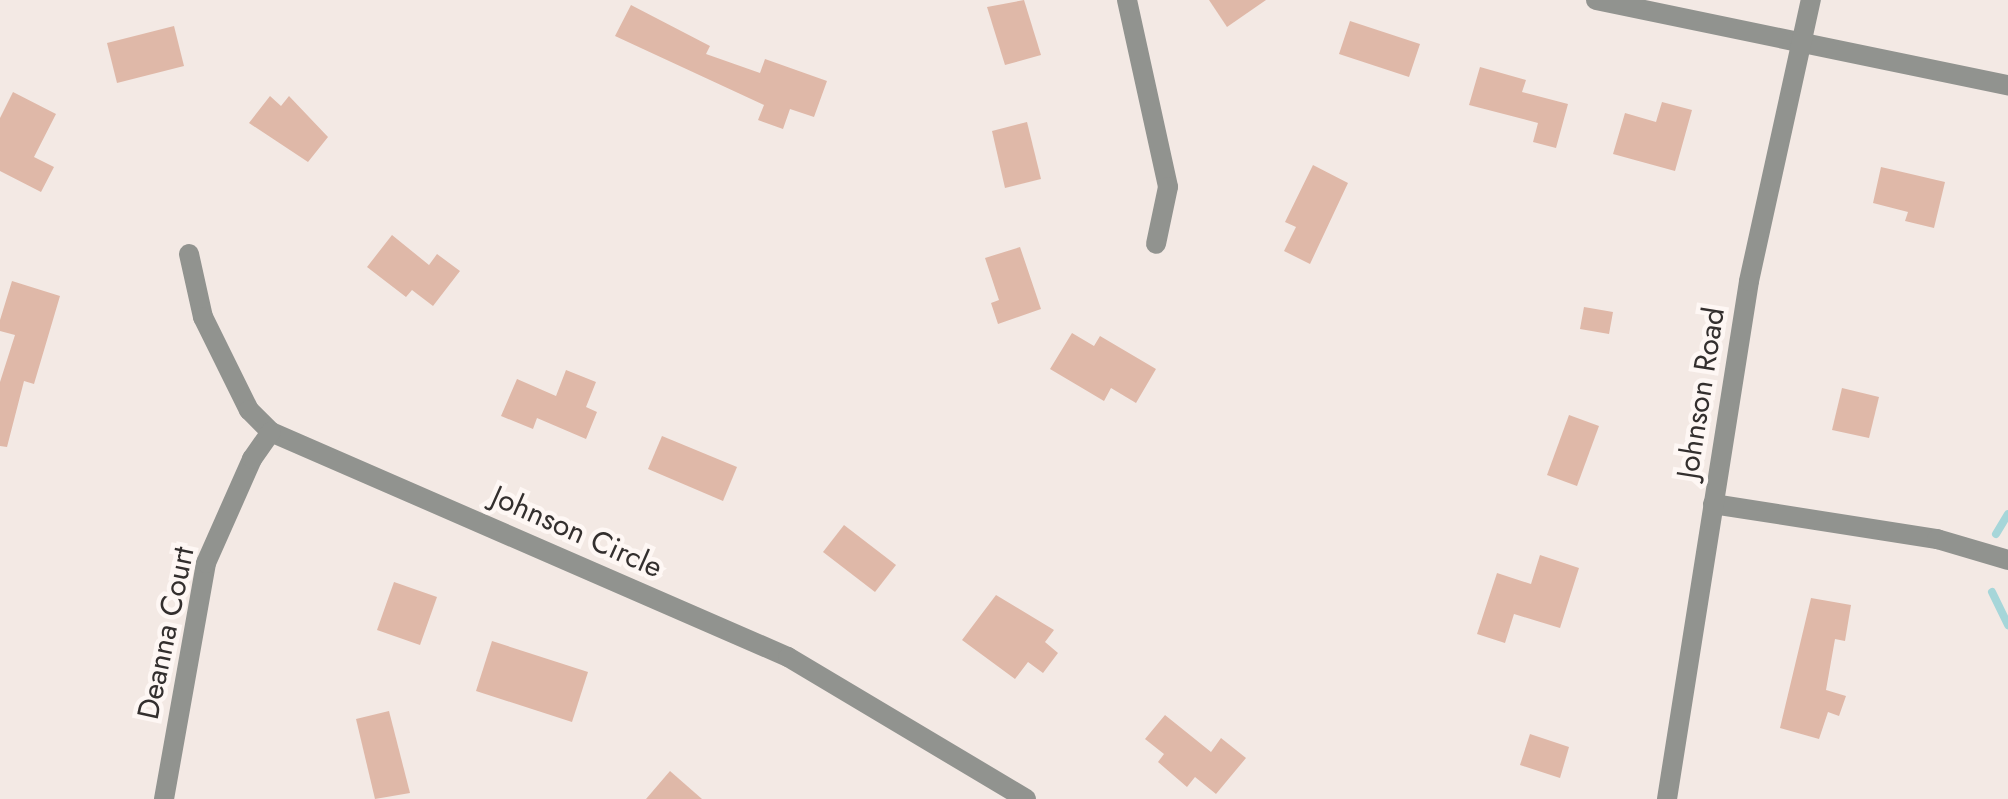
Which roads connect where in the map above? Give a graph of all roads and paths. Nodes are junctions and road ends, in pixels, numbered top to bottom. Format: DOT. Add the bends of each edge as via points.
graph roads {
  1 [pos="1127,0"];
  2 [pos="1596,0"];
  3 [pos="1812,0"];
  4 [pos="1804,45"];
  5 [pos="2008,85"];
  6 [pos="1156,244"];
  7 [pos="189,254"];
  8 [pos="271,432"];
  9 [pos="1713,504"];
  10 [pos="2008,560"];
  11 [pos="164,799"];
  12 [pos="1026,799"];
  13 [pos="1668,799"];
  1 -- 6 [label="street" via="1168,187"];
  2 -- 4 [label="street"];
  3 -- 4 [label="street, Johnson Road"];
  4 -- 5 [label="street"];
  4 -- 9 [label="street, Johnson Road" via="1750,281"];
  7 -- 8 [label="street, Johnson Circle" via="203,318 249,410"];
  8 -- 11 [label="street, Deanna Court" via="252,459 206,563"];
  8 -- 12 [label="street, Johnson Circle" via="788,658"];
  9 -- 10 [label="street" via="1937,539"];
  9 -- 13 [label="street, Johnson Road"];
}
